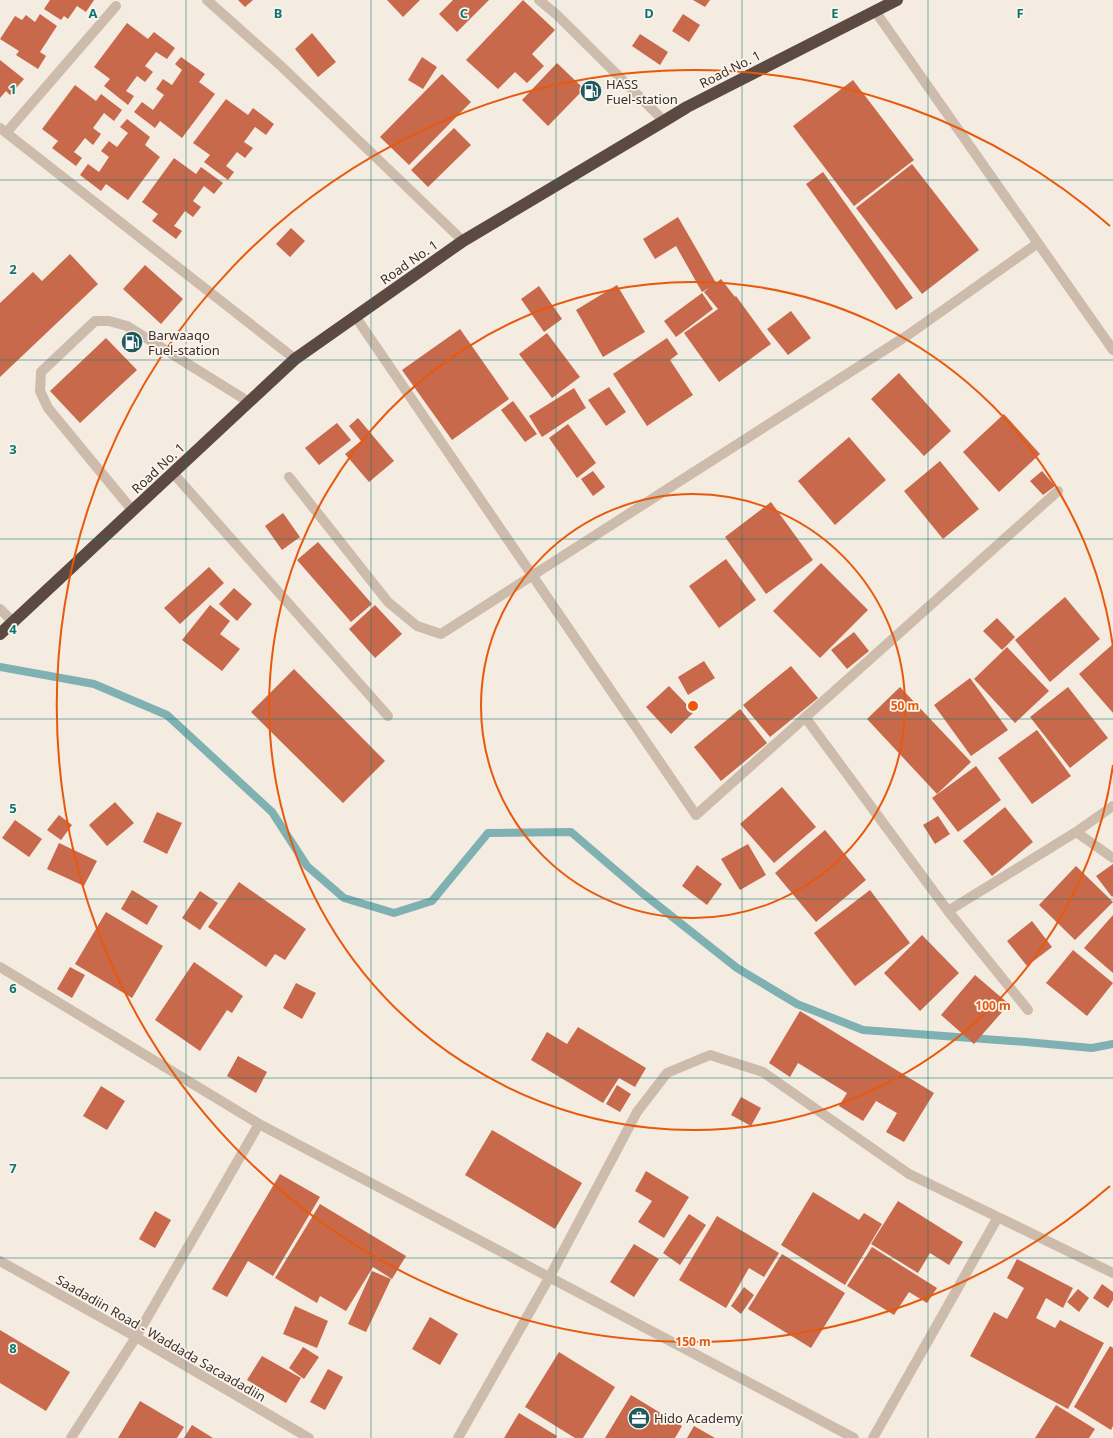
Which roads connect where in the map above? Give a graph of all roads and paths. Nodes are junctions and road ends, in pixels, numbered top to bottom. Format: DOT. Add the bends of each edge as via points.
graph roads {
  1 [pos="207,0"];
  2 [pos="539,0"];
  3 [pos="897,0"];
  4 [pos="116,6"];
  5 [pos="875,11"];
  6 [pos="664,121"];
  7 [pos="3,131"];
  8 [pos="464,241"];
  9 [pos="1038,243"];
  10 [pos="355,316"];
  11 [pos="1113,350"];
  12 [pos="295,359"];
  13 [pos="249,402"];
  14 [pos="173,472"];
  15 [pos="290,477"];
  16 [pos="1058,491"];
  17 [pos="132,510"];
  18 [pos="531,575"];
  19 [pos="0,609"];
  20 [pos="13,622"];
  21 [pos="0,634"];
  22 [pos="388,716"];
  23 [pos="805,717"];
  24 [pos="1113,806"];
  25 [pos="1076,832"];
  26 [pos="1113,858"];
  27 [pos="948,911"];
  28 [pos="0,967"];
  29 [pos="1028,1010"];
  30 [pos="259,1124"];
  31 [pos="998,1217"];
  32 [pos="0,1261"];
  33 [pos="1113,1273"];
  34 [pos="550,1278"];
  35 [pos="136,1337"];
  36 [pos="292,1434"];
  37 [pos="71,1438"];
  38 [pos="309,1438"];
  39 [pos="458,1438"];
  40 [pos="854,1438"];
  41 [pos="873,1438"];
  1 -- 8 [label="street" via="281,66"];
  2 -- 6 [label="street"];
  3 -- 5 [label="highway, Road No. 1"];
  4 -- 7 [label="street"];
  5 -- 6 [label="highway, Road No. 1"];
  5 -- 9 [label="street"];
  6 -- 8 [label="highway, Road No. 1"];
  7 -- 12 [label="street"];
  8 -- 10 [label="highway, Road No. 1"];
  9 -- 11 [label="street"];
  9 -- 18 [label="street" via="908,335"];
  10 -- 12 [label="highway, Road No. 1"];
  10 -- 18 [label="street"];
  12 -- 13 [label="highway, Road No. 1"];
  13 -- 14 [label="highway, Road No. 1"];
  13 -- 17 [label="street" via="127,326 109,321 95,321 41,372 40,391 48,408"];
  14 -- 17 [label="highway, Road No. 1"];
  14 -- 22 [label="street"];
  15 -- 18 [label="street" via="388,602 417,626 441,634"];
  16 -- 23 [label="street"];
  17 -- 20 [label="highway, Road No. 1"];
  18 -- 23 [label="street" via="696,815"];
  19 -- 20 [label="street"];
  20 -- 21 [label="highway, Road No. 1"];
  23 -- 27 [label="street"];
  24 -- 25 [label="street"];
  25 -- 26 [label="street"];
  25 -- 27 [label="street"];
  27 -- 29 [label="street"];
  28 -- 30 [label="street"];
  30 -- 34 [label="street"];
  30 -- 35 [label="street"];
  31 -- 33 [label="street"];
  31 -- 34 [label="street" via="909,1174 763,1072 710,1055 667,1073 637,1112"];
  31 -- 41 [label="street"];
  32 -- 35 [label="street, Saadadiin Road - Waddada Sacaadadiin"];
  34 -- 39 [label="street"];
  34 -- 40 [label="street"];
  35 -- 36 [label="street, Saadadiin Road - Waddada Sacaadadiin"];
  35 -- 37 [label="street"];
  36 -- 38 [label="street, Saadadiin Road - Waddada Sacaadadiin"];
}
